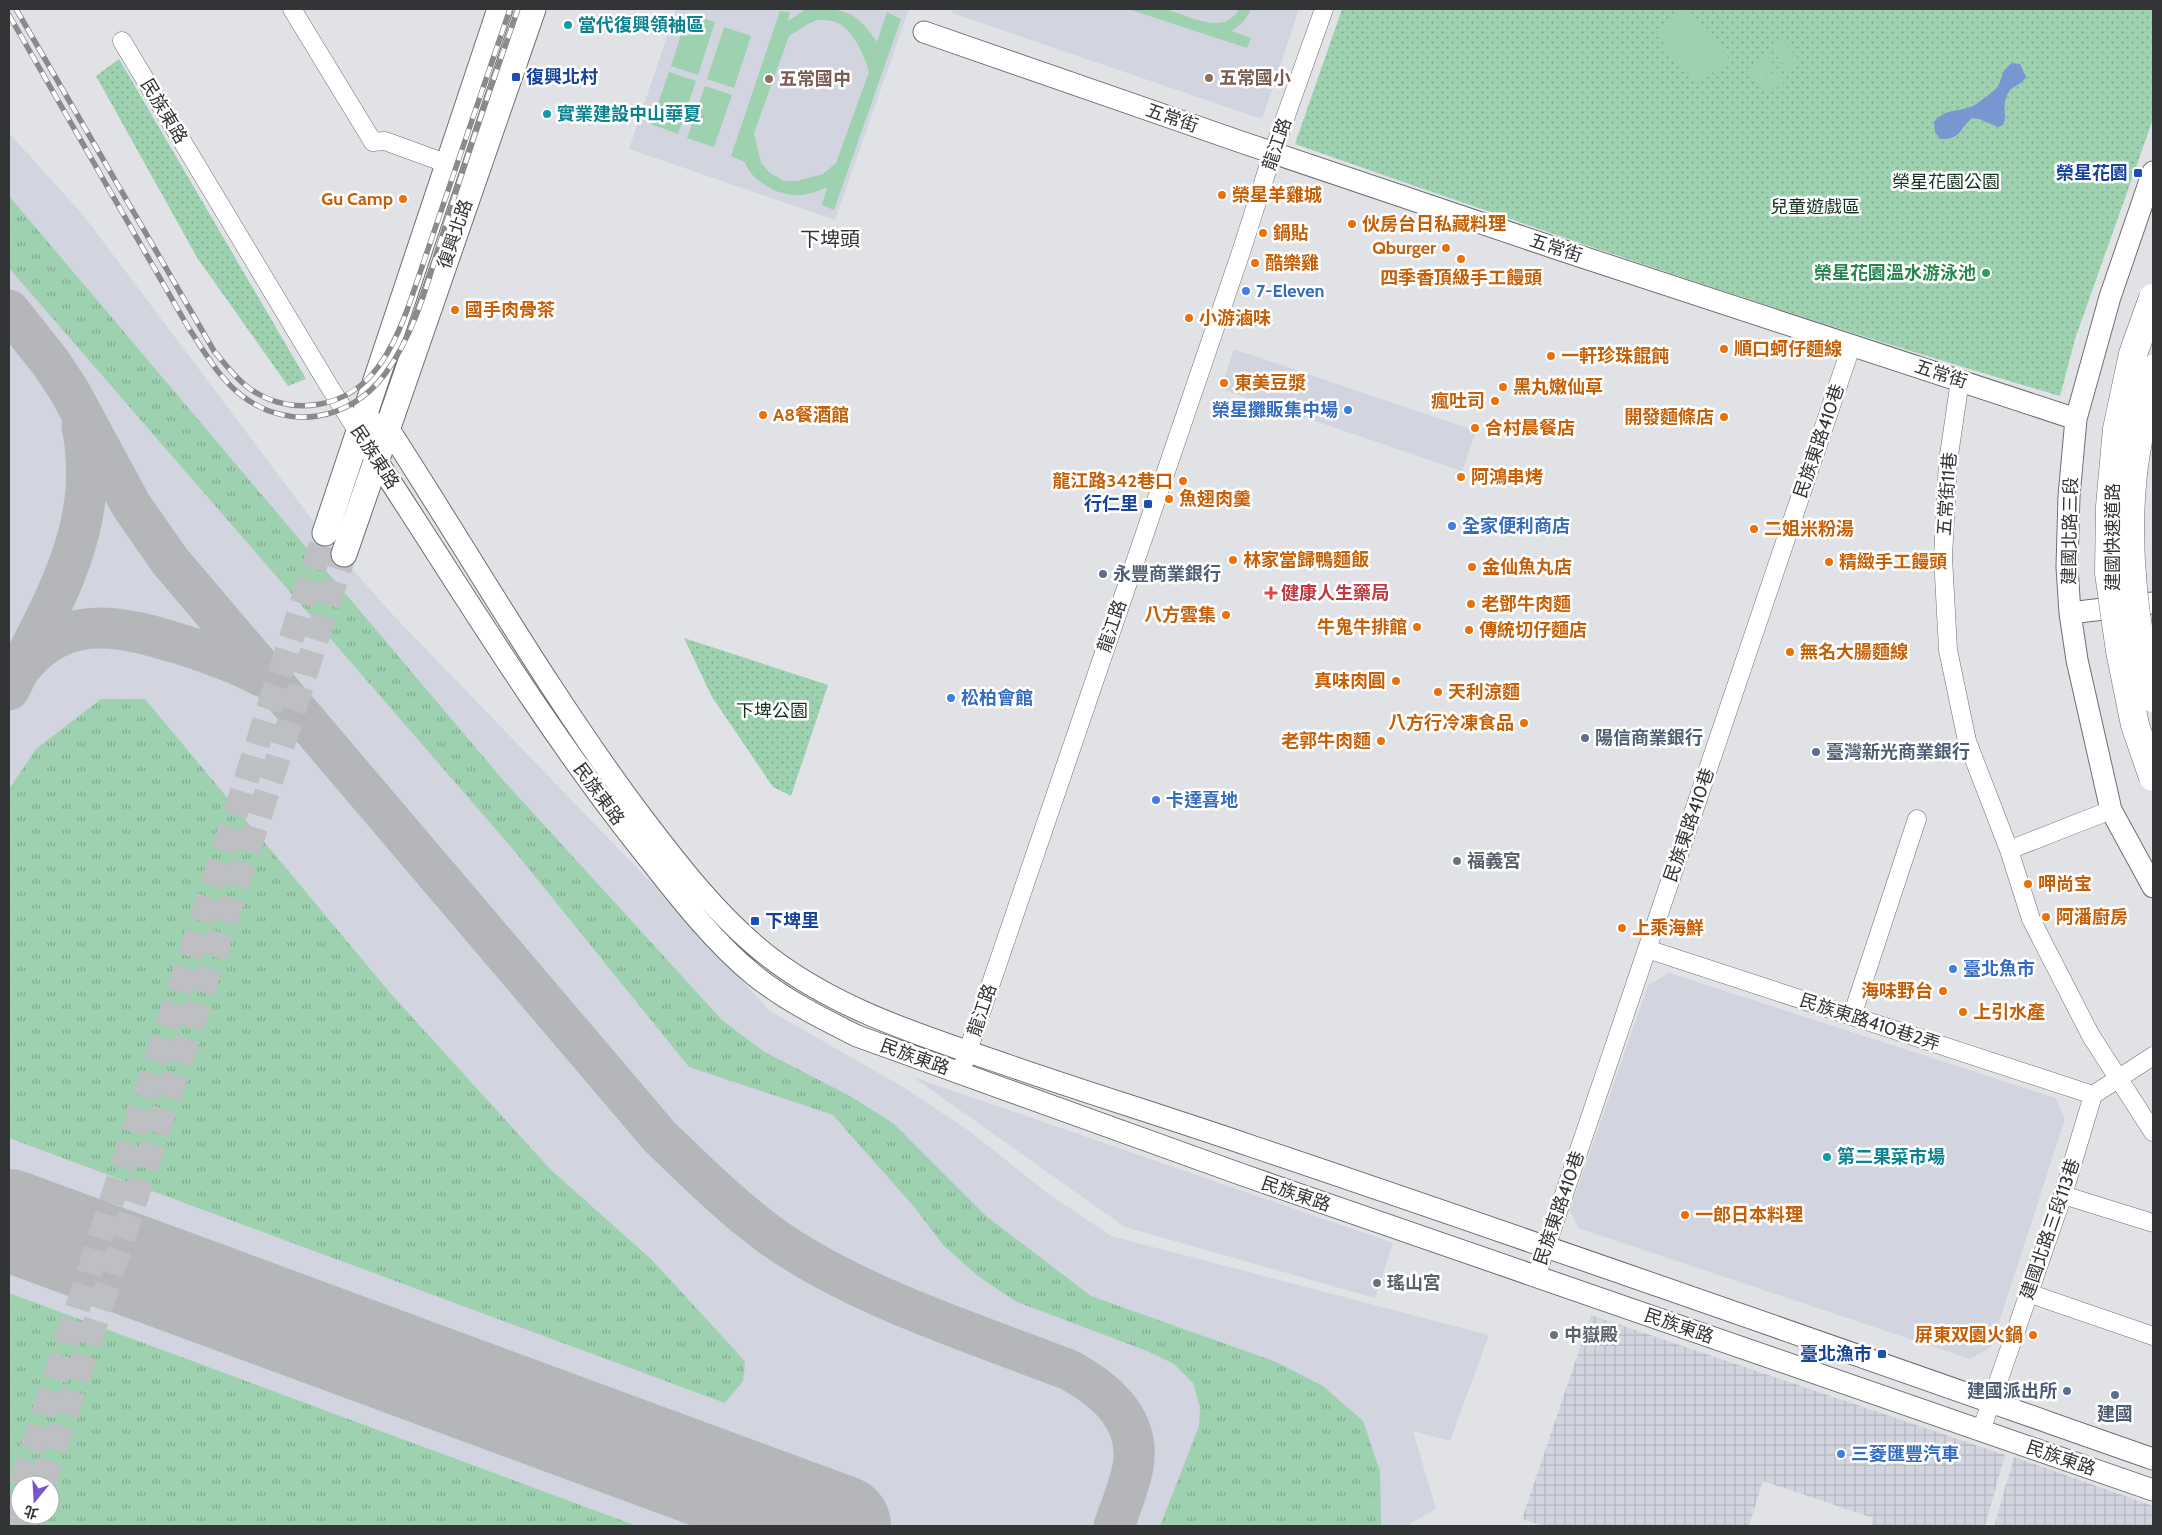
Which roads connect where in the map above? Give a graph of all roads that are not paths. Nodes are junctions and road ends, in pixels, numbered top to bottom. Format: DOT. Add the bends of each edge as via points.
graph roads {
  1 [pos="292,9"];
  2 [pos="500,9"];
  3 [pos="533,9"];
  4 [pos="1324,9"];
  5 [pos="924,32"];
  6 [pos="122,40"];
  7 [pos="1273,152"];
  8 [pos="448,164"];
  9 [pos="2153,172"];
  10 [pos="2153,298"];
  11 [pos="1852,344"];
  12 [pos="2153,369"];
  13 [pos="1960,380"];
  14 [pos="2076,419"];
  15 [pos="360,425"];
  16 [pos="388,428"];
  17 [pos="376,458"];
  18 [pos="325,533"];
  19 [pos="344,554"];
  20 [pos="2153,603"];
  21 [pos="2070,613"];
  22 [pos="2153,698"];
  23 [pos="2153,778"];
  24 [pos="2111,810"];
  25 [pos="1917,820"];
  26 [pos="2009,850"];
  27 [pos="2153,887"];
  28 [pos="1647,949"];
  29 [pos="1852,1016"];
  30 [pos="967,1052"];
  31 [pos="2153,1056"];
  32 [pos="960,1074"];
  33 [pos="2119,1078"];
  34 [pos="2093,1095"];
  35 [pos="2153,1132"];
  36 [pos="2063,1195"];
  37 [pos="2153,1223"];
  38 [pos="1546,1247"];
  39 [pos="1536,1277"];
  40 [pos="2028,1292"];
  41 [pos="2153,1336"];
  42 [pos="1991,1402"];
  43 [pos="1982,1430"];
  44 [pos="2114,1445"];
  45 [pos="2153,1459"];
  46 [pos="2104,1472"];
  47 [pos="2153,1490"];
  1 -- 8 [label="street" via="373,142 385,141"];
  2 -- 8 [label="main road, 復興北路"];
  3 -- 16 [label="main road, 復興北路"];
  4 -- 7 [label="street, 龍江路"];
  5 -- 7 [label="street, 五常街"];
  6 -- 15 [label="street, 民族東路" via="328,386"];
  7 -- 11 [label="street, 五常街"];
  7 -- 30 [label="street, 龍江路"];
  8 -- 15 [label="main road, 復興北路"];
  9 -- 14 [label="street, 建國北路三段" via="2110,297"];
  10 -- 23 [label="highway, 建國快速道路, bridge" via="2133,354 2117,429 2110,506 2109,573 2134,726"];
  11 -- 13 [label="street, 五常街"];
  11 -- 28 [label="street, 民族東路410巷"];
  12 -- 22 [label="highway, 建國快速道路, bridge" via="2133,475 2130,546 2136,610"];
  13 -- 14 [label="street, 五常街"];
  13 -- 26 [label="street, 五常街11巷" via="1948,462 1943,557 1948,650 1967,741"];
  14 -- 21 [label="street, 建國北路三段" via="2069,496 2067,567"];
  15 -- 16 [label="street, 民族東路"];
  15 -- 17 [label="street, 民族東路"];
  15 -- 18 [label="main road, 復興北路"];
  16 -- 17 [label="main road, 復興北路"];
  16 -- 30 [label="street, 民族東路" via="596,757 694,883 767,955 807,983 879,1019"];
  17 -- 19 [label="main road, 復興北路"];
  17 -- 32 [label="street, 民族東路" via="596,792 702,923 752,973 816,1016 857,1036"];
  20 -- 21 [label="street"];
  21 -- 24 [label="street, 建國北路三段" via="2083,688"];
  24 -- 26 [label="street"];
  24 -- 27 [label="street, 建國北路三段"];
  25 -- 29 [label="street"];
  26 -- 33 [label="street, 五常街11巷" via="2031,919 2092,1036"];
  28 -- 29 [label="street, 民族東路410巷2弄"];
  28 -- 38 [label="street, 民族東路410巷"];
  29 -- 34 [label="street, 民族東路410巷2弄"];
  30 -- 32 [label="street, 龍江路"];
  30 -- 38 [label="street, 民族東路"];
  31 -- 33 [label="street"];
  32 -- 39 [label="street, 民族東路"];
  33 -- 34 [label="street"];
  33 -- 35 [label="street, 五常街11巷"];
  34 -- 36 [label="street, 建國北路三段113巷"];
  36 -- 37 [label="street"];
  36 -- 40 [label="street, 建國北路三段113巷"];
  38 -- 39 [label="street, 民族東路410巷"];
  38 -- 42 [label="street, 民族東路"];
  39 -- 43 [label="street, 民族東路"];
  40 -- 41 [label="street"];
  40 -- 42 [label="street, 建國北路三段113巷"];
  42 -- 43 [label="street, 建國北路三段113巷"];
  42 -- 44 [label="street, 民族東路"];
  43 -- 46 [label="street, 民族東路"];
  44 -- 45 [label="street, 民族東路"];
  44 -- 46 [label="street"];
  46 -- 47 [label="street, 民族東路"];
}
